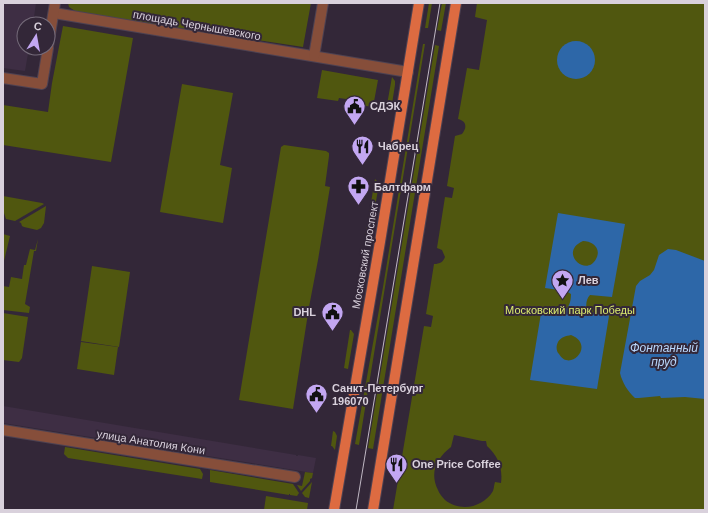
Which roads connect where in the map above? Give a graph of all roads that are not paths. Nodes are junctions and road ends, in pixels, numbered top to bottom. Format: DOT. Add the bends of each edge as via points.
graph roads {
  1 [pos="323,3"];
  2 [pos="419,3"];
  3 [pos="456,3"];
  4 [pos="54,8"];
  5 [pos="47,56"];
  6 [pos="314,56"];
  7 [pos="408,72"];
  8 [pos="3,78"];
  9 [pos="3,430"];
  10 [pos="295,477"];
  11 [pos="334,510"];
  12 [pos="373,510"];
  1 -- 6 [label="street"];
  2 -- 7 [label="main road, Московский проспект"];
  3 -- 12 [label="main road"];
  4 -- 6 [label="street, площадь Чернышевского"];
  5 -- 8 [label="street, площадь Чернышевского" via="42,84"];
  6 -- 7 [label="street, площадь Чернышевского"];
  7 -- 11 [label="main road, Московский проспект"];
  9 -- 10 [label="street, улица Анатолия Кони"];
}
